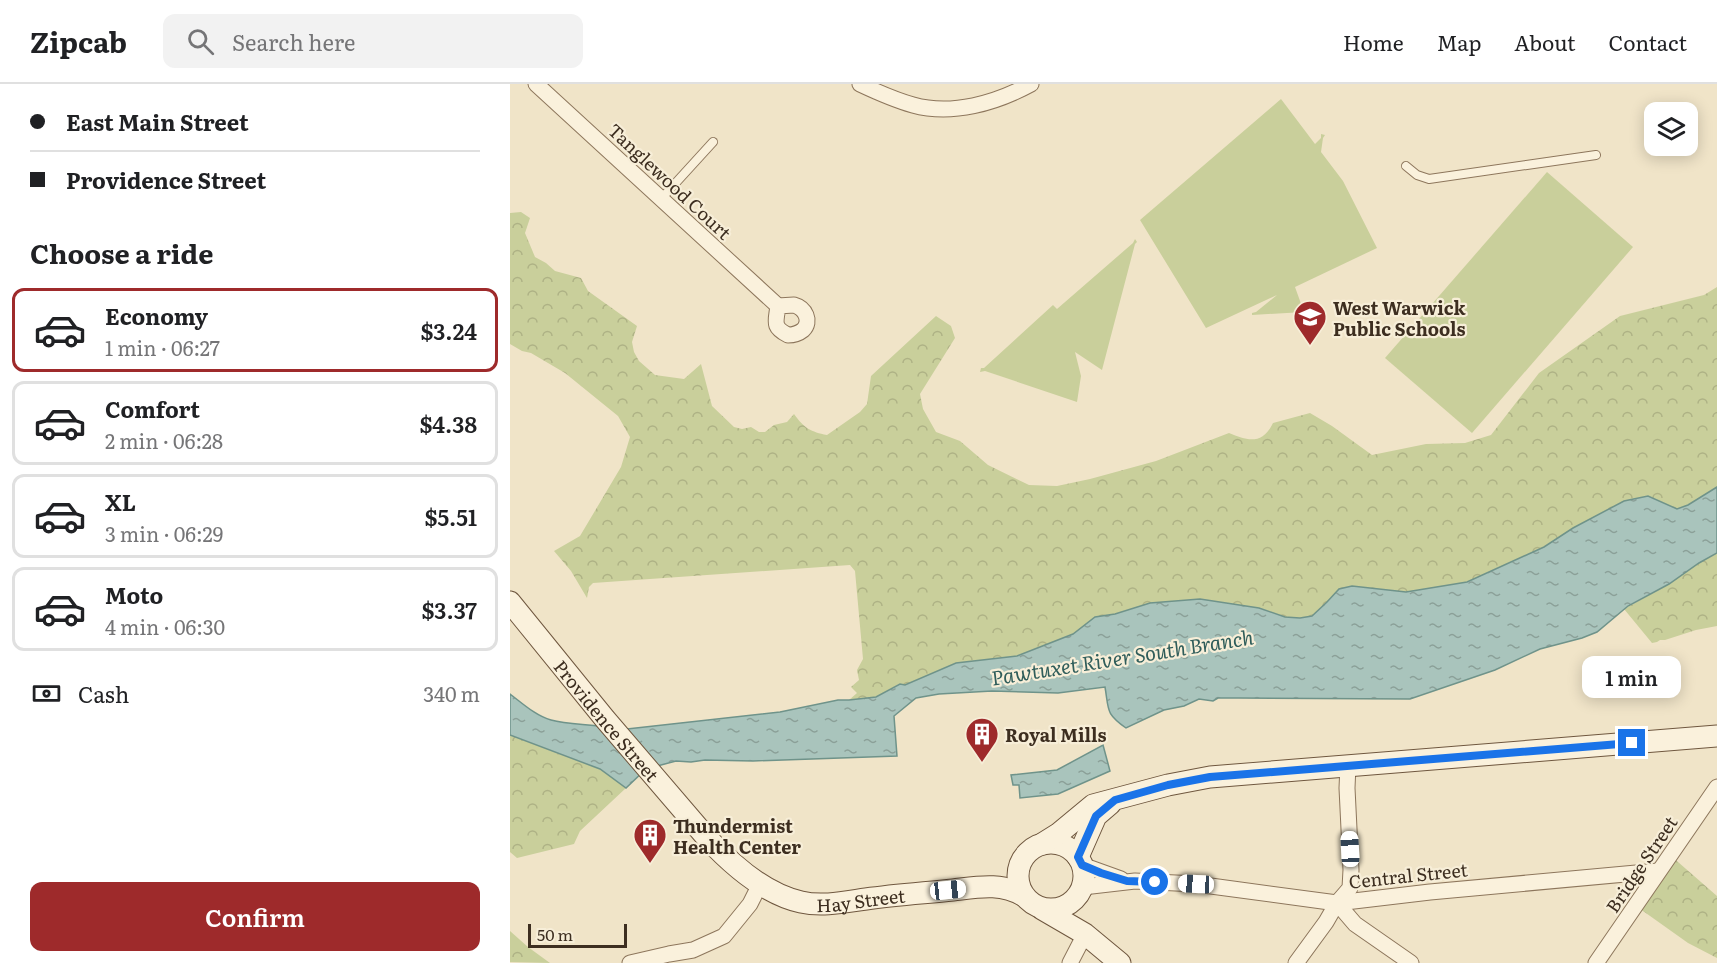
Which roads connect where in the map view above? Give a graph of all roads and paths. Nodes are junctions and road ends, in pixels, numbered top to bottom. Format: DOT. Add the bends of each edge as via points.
graph roads {
  1 [pos="536,84"];
  2 [pos="860,84"];
  3 [pos="1031,84"];
  4 [pos="713,142"];
  5 [pos="1596,155"];
  6 [pos="1406,166"];
  7 [pos="661,199"];
  8 [pos="778,306"];
  9 [pos="510,602"];
  10 [pos="1717,736"];
  11 [pos="1348,765"];
  12 [pos="1717,787"];
  13 [pos="1115,800"];
  14 [pos="1042,844"];
  15 [pos="1021,861"];
  16 [pos="1080,861"];
  17 [pos="1658,871"];
  18 [pos="1127,881"];
  19 [pos="760,884"];
  20 [pos="991,885"];
  21 [pos="1081,891"];
  22 [pos="1031,902"];
  23 [pos="1337,903"];
  24 [pos="1085,934"];
  25 [pos="669,958"];
  26 [pos="630,963"];
  27 [pos="1070,963"];
  28 [pos="1120,963"];
  29 [pos="1296,963"];
  30 [pos="1411,963"];
  31 [pos="1596,963"];
  1 -- 7 [label="street, Tanglewood Court"];
  2 -- 3 [label="street" via="914,106 952,109 992,102"];
  4 -- 7 [label="lane"];
  5 -- 6 [label="lane" via="1429,179"];
  7 -- 8 [label="street, Tanglewood Court"];
  9 -- 19 [label="main road, Providence Street" via="707,838"];
  10 -- 11 [label="main road"];
  11 -- 13 [label="main road" via="1210,777"];
  11 -- 23 [label="street" via="1350,888"];
  12 -- 17 [label="street, Bridge Street"];
  13 -- 14 [label="main road" via="1093,806"];
  13 -- 16 [label="main road" via="1096,816"];
  14 -- 15 [label="main road"];
  14 -- 16 [label="main road" via="1062,845"];
  15 -- 20 [label="main road"];
  15 -- 22 [label="main road" via="1020,888"];
  16 -- 18 [label="street"];
  16 -- 21 [label="main road" via="1084,876"];
  17 -- 23 [label="street, Central Street"];
  17 -- 31 [label="street, Bridge Street"];
  18 -- 21 [label="street"];
  18 -- 23 [label="street, Central Street" via="1196,884"];
  19 -- 20 [label="main road, Hay Street" via="801,902 835,904"];
  19 -- 25 [label="street" via="750,904 724,936"];
  20 -- 22 [label="main road, Hay Street" via="1014,890"];
  21 -- 22 [label="main road" via="1060,909 1049,910"];
  21 -- 24 [label="main road" via="1077,920"];
  22 -- 24 [label="main road"];
  23 -- 29 [label="street"];
  23 -- 30 [label="street" via="1355,924"];
  24 -- 27 [label="street"];
  24 -- 28 [label="main road"];
  25 -- 26 [label="street"];
}
